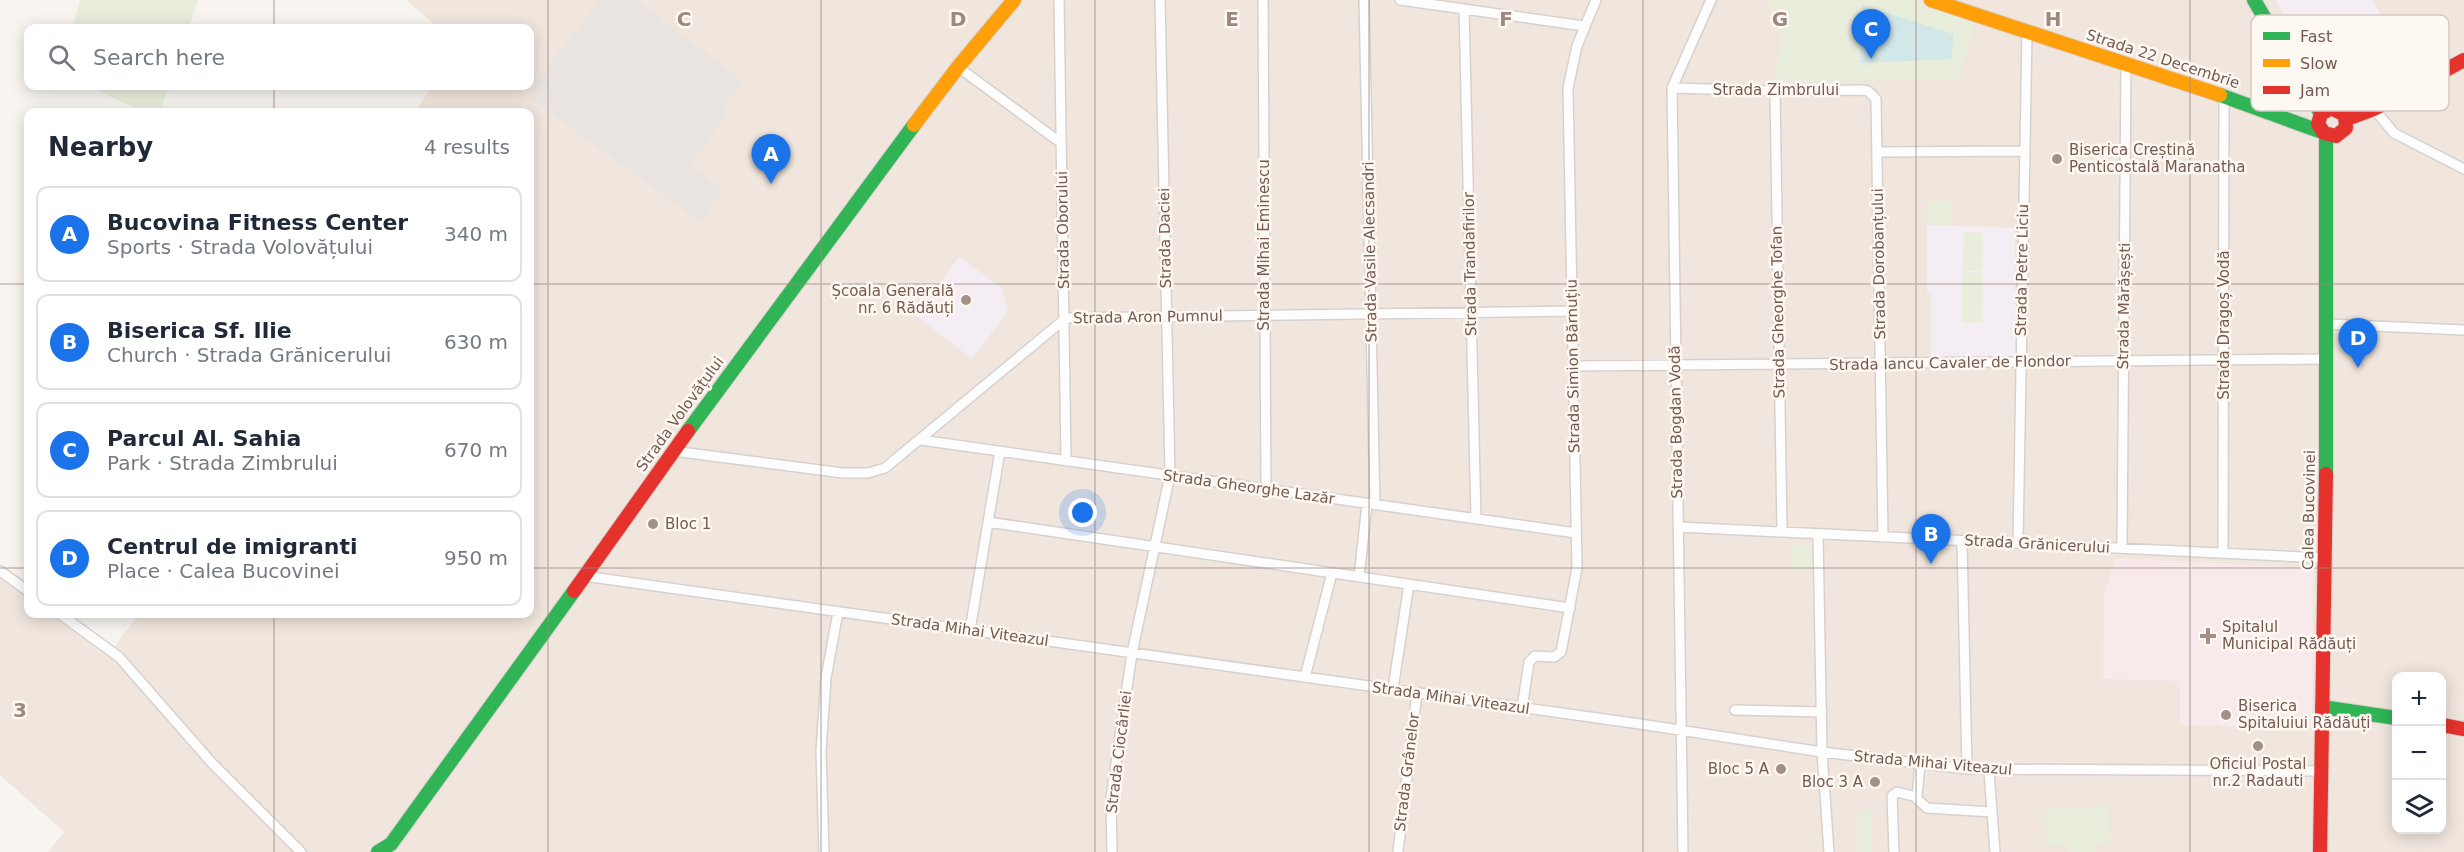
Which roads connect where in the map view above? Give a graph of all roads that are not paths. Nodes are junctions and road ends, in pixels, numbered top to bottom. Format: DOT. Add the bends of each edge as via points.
graph roads {
  1 [pos="1014,0"];
  2 [pos="1059,0"];
  3 [pos="1160,0"];
  4 [pos="1263,0"];
  5 [pos="1364,0"];
  6 [pos="1400,0"];
  7 [pos="1596,0"];
  8 [pos="1711,0"];
  9 [pos="1931,0"];
  10 [pos="2254,0"];
  11 [pos="1464,9"];
  12 [pos="2263,15"];
  13 [pos="1584,26"];
  14 [pos="2027,32"];
  15 [pos="2464,60"];
  16 [pos="2126,64"];
  17 [pos="958,67"];
  18 [pos="2449,68"];
  19 [pos="1672,88"];
  20 [pos="1775,91"];
  21 [pos="2224,97"];
  22 [pos="1876,99"];
  23 [pos="2251,107"];
  24 [pos="2263,111"];
  25 [pos="2318,111"];
  26 [pos="2371,111"];
  27 [pos="2376,111"];
  28 [pos="2324,122"];
  29 [pos="2344,128"];
  30 [pos="1061,143"];
  31 [pos="2025,151"];
  32 [pos="1877,152"];
  33 [pos="2326,168"];
  34 [pos="2464,169"];
  35 [pos="1572,311"];
  36 [pos="1471,313"];
  37 [pos="1371,314"];
  38 [pos="1264,316"];
  39 [pos="1167,317"];
  40 [pos="1066,318"];
  41 [pos="2327,324"];
  42 [pos="2464,330"];
  43 [pos="2327,359"];
  44 [pos="2223,360"];
  45 [pos="2123,361"];
  46 [pos="2020,362"];
  47 [pos="1881,363"];
  48 [pos="1779,364"];
  49 [pos="1676,365"];
  50 [pos="1573,366"];
  51 [pos="921,440"];
  52 [pos="673,451"];
  53 [pos="1000,451"];
  54 [pos="1066,461"];
  55 [pos="1170,475"];
  56 [pos="1266,489"];
  57 [pos="1371,504"];
  58 [pos="1476,519"];
  59 [pos="988,522"];
  60 [pos="1678,526"];
  61 [pos="1782,532"];
  62 [pos="1576,533"];
  63 [pos="1818,534"];
  64 [pos="1883,537"];
  65 [pos="1962,541"];
  66 [pos="2018,543"];
  67 [pos="1153,547"];
  68 [pos="2122,548"];
  69 [pos="2223,553"];
  70 [pos="2324,558"];
  71 [pos="0,571"];
  72 [pos="1332,573"];
  73 [pos="584,576"];
  74 [pos="1359,577"];
  75 [pos="1409,584"];
  76 [pos="24,588"];
  77 [pos="1570,608"];
  78 [pos="838,612"];
  79 [pos="65,618"];
  80 [pos="970,630"];
  81 [pos="1132,653"];
  82 [pos="1305,677"];
  83 [pos="1393,689"];
  84 [pos="1417,693"];
  85 [pos="2322,707"];
  86 [pos="1522,708"];
  87 [pos="1735,710"];
  88 [pos="1821,712"];
  89 [pos="2392,717"];
  90 [pos="2446,726"];
  91 [pos="2464,729"];
  92 [pos="1681,730"];
  93 [pos="1822,752"];
  94 [pos="1920,764"];
  95 [pos="1967,770"];
  96 [pos="1989,771"];
  97 [pos="2322,771"];
  98 [pos="1917,797"];
  99 [pos="1992,812"];
  100 [pos="301,852"];
  101 [pos="378,852"];
  102 [pos="824,852"];
  103 [pos="1112,852"];
  104 [pos="1398,852"];
  105 [pos="1683,852"];
  106 [pos="1828,852"];
  107 [pos="1894,852"];
  108 [pos="1995,852"];
  109 [pos="2320,852"];
  1 -- 17 [label="main road, Strada Volovățului"];
  2 -- 30 [label="street, Strada Oborului"];
  3 -- 39 [label="street, Strada Daciei"];
  4 -- 38 [label="street, Strada Mihai Eminescu"];
  5 -- 37 [label="street, Strada Vasile Alecsandri"];
  6 -- 11 [label="street"];
  7 -- 13 [label="street, Strada Simion Bărnuțiu"];
  8 -- 19 [label="street, Strada Bogdan Vodă"];
  9 -- 14 [label="main road, Strada 22 Decembrie"];
  10 -- 12 [label="main road"];
  11 -- 13 [label="street"];
  11 -- 36 [label="street, Strada Trandafirilor"];
  13 -- 35 [label="street, Strada Simion Bărnuțiu" via="1568,88"];
  14 -- 16 [label="main road, Strada 22 Decembrie"];
  14 -- 31 [label="street, Strada Petre Liciu"];
  15 -- 18 [label="main road"];
  16 -- 21 [label="main road, Strada 22 Decembrie"];
  16 -- 45 [label="street, Strada Mărășești"];
  17 -- 30 [label="street"];
  17 -- 52 [label="main road, Strada Volovățului"];
  19 -- 20 [label="street, Strada Zimbrului"];
  19 -- 49 [label="street, Strada Bogdan Vodă"];
  20 -- 22 [label="street, Strada Zimbrului" via="1862,90"];
  20 -- 48 [label="street, Strada Gheorghe Tofan"];
  21 -- 23 [label="main road, Strada 22 Decembrie"];
  21 -- 44 [label="street, Strada Dragoș Vodă"];
  22 -- 32 [label="street, Strada Dorobanțului"];
  24 -- 28 [label="main road, Strada 22 Decembrie" via="2282,118"];
  25 -- 28 [label="main road"];
  26 -- 29 [label="main road"];
  27 -- 34 [label="street" via="2394,133"];
  28 -- 29 [label="main road" via="2334,137"];
  28 -- 29 [label="main road" via="2343,112"];
  28 -- 33 [label="main road, Calea Bucovinei"];
  29 -- 33 [label="main road, Calea Bucovinei"];
  30 -- 40 [label="street, Strada Oborului"];
  31 -- 32 [label="street"];
  31 -- 46 [label="street, Strada Petre Liciu"];
  32 -- 47 [label="street, Strada Dorobanțului"];
  33 -- 41 [label="main road, Calea Bucovinei"];
  35 -- 36 [label="street, Strada Aron Pumnul"];
  35 -- 50 [label="street, Strada Simion Bărnuțiu"];
  36 -- 37 [label="street, Strada Aron Pumnul"];
  36 -- 58 [label="street, Strada Trandafirilor"];
  37 -- 38 [label="street, Strada Aron Pumnul"];
  37 -- 57 [label="street, Strada Vasile Alecsandri"];
  38 -- 39 [label="street, Strada Aron Pumnul"];
  38 -- 56 [label="street, Strada Mihai Eminescu"];
  39 -- 40 [label="street, Strada Aron Pumnul"];
  39 -- 55 [label="street, Strada Daciei"];
  40 -- 51 [label="street, Strada Aron Pumnul"];
  40 -- 54 [label="street, Strada Oborului"];
  41 -- 42 [label="street"];
  41 -- 43 [label="main road, Calea Bucovinei"];
  43 -- 44 [label="street, Strada Iancu Cavaler de Flondor"];
  43 -- 70 [label="main road, Calea Bucovinei"];
  44 -- 45 [label="street, Strada Iancu Cavaler de Flondor"];
  44 -- 69 [label="street, Strada Dragoș Vodă"];
  45 -- 46 [label="street, Strada Iancu Cavaler de Flondor"];
  45 -- 68 [label="street, Strada Mărășești"];
  46 -- 47 [label="street, Strada Iancu Cavaler de Flondor"];
  46 -- 66 [label="street, Strada Petre Liciu"];
  47 -- 48 [label="street, Strada Iancu Cavaler de Flondor"];
  47 -- 64 [label="street, Strada Dorobanțului"];
  48 -- 49 [label="street, Strada Iancu Cavaler de Flondor"];
  48 -- 61 [label="street, Strada Gheorghe Tofan"];
  49 -- 50 [label="street, Strada Iancu Cavaler de Flondor"];
  49 -- 60 [label="street, Strada Bogdan Vodă"];
  50 -- 62 [label="street, Strada Simion Bărnuțiu"];
  51 -- 52 [label="street, Strada Aron Pumnul" via="885,468 868,473"];
  51 -- 53 [label="street, Strada Gheorghe Lazăr"];
  52 -- 73 [label="main road, Strada Volovățului"];
  53 -- 54 [label="street, Strada Gheorghe Lazăr"];
  53 -- 59 [label="street"];
  54 -- 55 [label="street, Strada Gheorghe Lazăr"];
  55 -- 56 [label="street, Strada Gheorghe Lazăr"];
  55 -- 67 [label="street, Strada Daciei"];
  56 -- 57 [label="street, Strada Gheorghe Lazăr"];
  57 -- 58 [label="street, Strada Gheorghe Lazăr"];
  57 -- 74 [label="street, Strada Vasile Alecsandri"];
  58 -- 62 [label="street, Strada Gheorghe Lazăr"];
  59 -- 67 [label="street"];
  59 -- 80 [label="street"];
  60 -- 61 [label="street, Strada Grănicerului"];
  60 -- 92 [label="street, Strada Bogdan Vodă"];
  61 -- 63 [label="street, Strada Grănicerului"];
  62 -- 77 [label="street, Strada Simion Bărnuțiu" via="1577,568"];
  63 -- 64 [label="street, Strada Grănicerului"];
  63 -- 88 [label="street"];
  64 -- 65 [label="street, Strada Grănicerului"];
  65 -- 66 [label="street, Strada Grănicerului"];
  65 -- 95 [label="street"];
  66 -- 68 [label="street, Strada Grănicerului"];
  67 -- 72 [label="street"];
  67 -- 81 [label="street, Strada Ciocârliei"];
  68 -- 69 [label="street, Strada Grănicerului"];
  69 -- 70 [label="street, Strada Grănicerului"];
  70 -- 85 [label="main road, Calea Bucovinei"];
  71 -- 76 [label="street"];
  72 -- 74 [label="street"];
  72 -- 82 [label="street"];
  73 -- 78 [label="street, Strada Mihai Viteazul"];
  73 -- 101 [label="main road, Strada Volovățului" via="391,844"];
  74 -- 75 [label="street"];
  75 -- 77 [label="street"];
  75 -- 83 [label="street"];
  77 -- 86 [label="street, Strada Simion Bărnuțiu" via="1561,652 1554,657 1535,656 1529,662"];
  78 -- 80 [label="street, Strada Mihai Viteazul"];
  78 -- 102 [label="street" via="826,678 821,751"];
  79 -- 100 [label="street" via="119,657 211,762"];
  80 -- 81 [label="street, Strada Mihai Viteazul"];
  81 -- 82 [label="street, Strada Mihai Viteazul"];
  81 -- 103 [label="street, Strada Ciocârliei" via="1111,798"];
  82 -- 83 [label="street, Strada Mihai Viteazul"];
  83 -- 84 [label="street, Strada Mihai Viteazul"];
  84 -- 86 [label="street, Strada Mihai Viteazul"];
  84 -- 104 [label="street, Strada Grânelor"];
  85 -- 89 [label="main road"];
  85 -- 97 [label="main road, Calea Bucovinei"];
  86 -- 92 [label="street, Strada Mihai Viteazul"];
  87 -- 88 [label="street"];
  88 -- 93 [label="street"];
  90 -- 91 [label="main road"];
  92 -- 93 [label="street, Strada Mihai Viteazul"];
  92 -- 105 [label="street, Strada Bogdan Vodă"];
  93 -- 94 [label="street, Strada Mihai Viteazul"];
  93 -- 106 [label="street"];
  94 -- 95 [label="street, Strada Mihai Viteazul"];
  94 -- 98 [label="street"];
  95 -- 96 [label="street, Strada Mihai Viteazul"];
  96 -- 97 [label="street, Strada Mihai Viteazul"];
  96 -- 99 [label="street"];
  97 -- 109 [label="main road, Calea Bucovinei"];
  98 -- 99 [label="street" via="1927,808"];
  98 -- 107 [label="street" via="1893,794"];
  99 -- 108 [label="street"];
}
